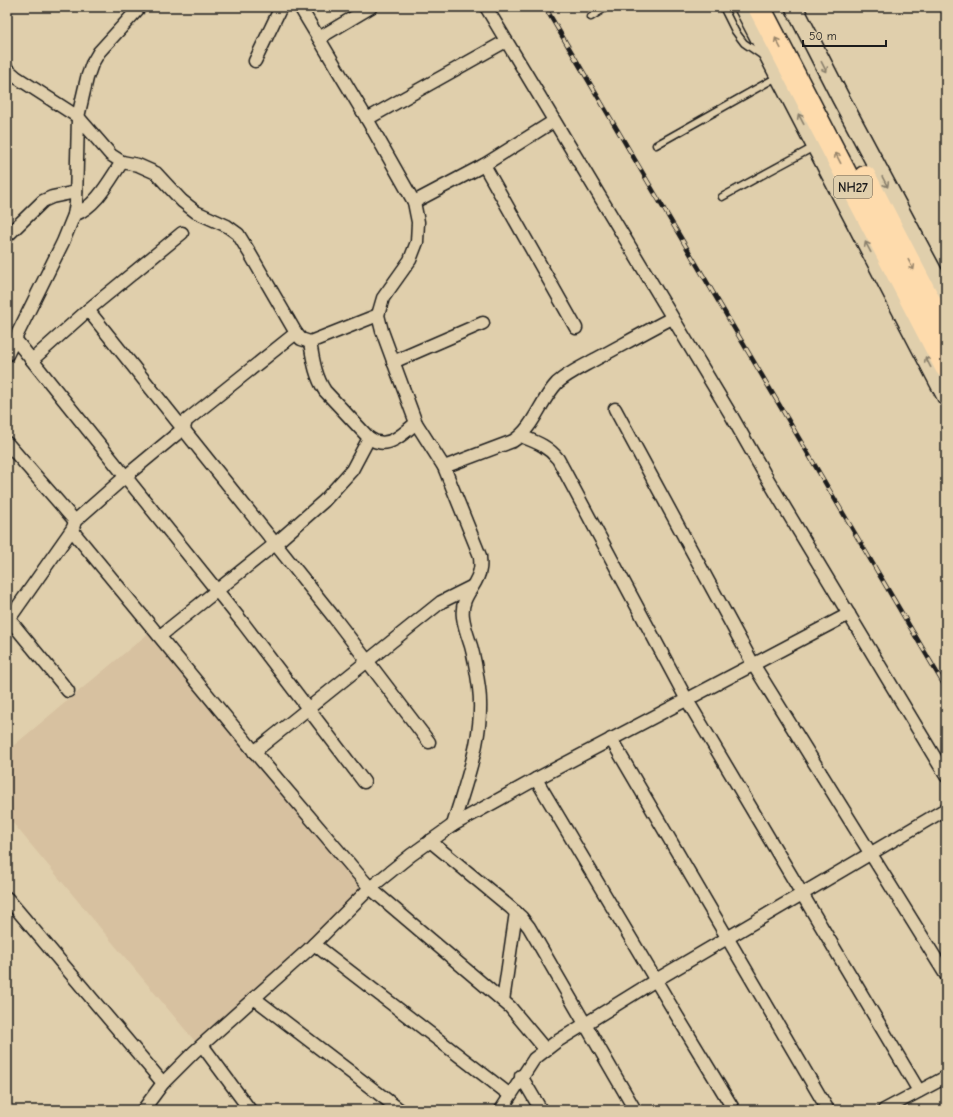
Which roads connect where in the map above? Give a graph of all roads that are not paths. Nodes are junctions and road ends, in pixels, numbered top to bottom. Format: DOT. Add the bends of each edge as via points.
graph roads {
  1 [pos="140,7"];
  2 [pos="281,7"];
  3 [pos="300,7"];
  4 [pos="371,7"];
  5 [pos="486,7"];
  6 [pos="607,7"];
  7 [pos="723,7"];
  8 [pos="743,7"];
  9 [pos="759,7"];
  10 [pos="776,7"];
  11 [pos="794,7"];
  12 [pos="591,17"];
  13 [pos="318,38"];
  14 [pos="506,41"];
  15 [pos="255,61"];
  16 [pos="775,68"];
  17 [pos="7,69"];
  18 [pos="78,117"];
  19 [pos="367,119"];
  20 [pos="554,121"];
  21 [pos="656,145"];
  22 [pos="815,146"];
  23 [pos="122,162"];
  24 [pos="484,165"];
  25 [pos="76,192"];
  26 [pos="722,197"];
  27 [pos="414,202"];
  28 [pos="74,214"];
  29 [pos="182,233"];
  30 [pos="7,236"];
  31 [pos="946,296"];
  32 [pos="88,310"];
  33 [pos="378,315"];
  34 [pos="672,318"];
  35 [pos="483,323"];
  36 [pos="576,328"];
  37 [pos="296,333"];
  38 [pos="946,333"];
  39 [pos="15,339"];
  40 [pos="310,342"];
  41 [pos="7,354"];
  42 [pos="32,360"];
  43 [pos="393,362"];
  44 [pos="946,367"];
  45 [pos="946,397"];
  46 [pos="615,409"];
  47 [pos="416,423"];
  48 [pos="184,428"];
  49 [pos="521,436"];
  50 [pos="369,438"];
  51 [pos="7,443"];
  52 [pos="444,467"];
  53 [pos="126,476"];
  54 [pos="74,525"];
  55 [pos="275,544"];
  56 [pos="471,587"];
  57 [pos="217,590"];
  58 [pos="849,614"];
  59 [pos="8,621"];
  60 [pos="160,636"];
  61 [pos="368,661"];
  62 [pos="753,664"];
  63 [pos="68,691"];
  64 [pos="687,700"];
  65 [pos="308,709"];
  66 [pos="611,740"];
  67 [pos="429,742"];
  68 [pos="254,752"];
  69 [pos="946,776"];
  70 [pos="536,779"];
  71 [pos="364,782"];
  72 [pos="946,809"];
  73 [pos="453,825"];
  74 [pos="430,841"];
  75 [pos="871,854"];
  76 [pos="370,888"];
  77 [pos="802,895"];
  78 [pos="7,898"];
  79 [pos="516,912"];
  80 [pos="727,939"];
  81 [pos="314,944"];
  82 [pos="946,974"];
  83 [pos="656,980"];
  84 [pos="254,998"];
  85 [pos="503,1001"];
  86 [pos="586,1023"];
  87 [pos="202,1045"];
  88 [pos="544,1050"];
  89 [pos="521,1076"];
  90 [pos="946,1077"];
  91 [pos="163,1083"];
  92 [pos="919,1091"];
  93 [pos="510,1095"];
  94 [pos="143,1110"];
  95 [pos="250,1110"];
  96 [pos="400,1110"];
  97 [pos="501,1110"];
  98 [pos="541,1110"];
  99 [pos="635,1110"];
  100 [pos="734,1110"];
  101 [pos="828,1110"];
  102 [pos="884,1110"];
  1 -- 18 [label="street" via="99,52 92,64"];
  2 -- 15 [label="street"];
  3 -- 13 [label="street"];
  4 -- 13 [label="street"];
  5 -- 14 [label="street"];
  6 -- 12 [label="lane"];
  7 -- 16 [label="lane" via="744,43"];
  8 -- 16 [label="street"];
  44 -- 9 [label="highway, NH27, one-way"];
  10 -- 38 [label="highway, NH27, one-way"];
  11 -- 31 [label="street, one-way"];
  13 -- 19 [label="street"];
  14 -- 19 [label="street"];
  14 -- 20 [label="street"];
  16 -- 21 [label="lane"];
  22 -- 16 [label="street, one-way"];
  17 -- 18 [label="street"];
  18 -- 23 [label="street" via="111,155"];
  18 -- 25 [label="street"];
  19 -- 27 [label="street"];
  20 -- 24 [label="street"];
  20 -- 34 [label="street"];
  22 -- 26 [label="lane"];
  45 -- 22 [label="street, one-way"];
  23 -- 28 [label="street" via="93,202"];
  23 -- 37 [label="street" via="156,173 196,212 238,234"];
  24 -- 27 [label="street"];
  24 -- 36 [label="street"];
  25 -- 28 [label="street"];
  25 -- 30 [label="street" via="52,196 44,201"];
  27 -- 33 [label="street" via="418,222 417,242 398,280 383,298"];
  28 -- 39 [label="street" via="63,242"];
  29 -- 32 [label="street"];
  32 -- 42 [label="street"];
  32 -- 48 [label="street"];
  33 -- 40 [label="street"];
  33 -- 43 [label="street"];
  34 -- 49 [label="street" via="575,371 558,383 547,395"];
  34 -- 58 [label="street"];
  35 -- 43 [label="street"];
  37 -- 40 [label="street" via="301,339"];
  37 -- 48 [label="street" via="186,421"];
  39 -- 41 [label="street"];
  39 -- 42 [label="street"];
  40 -- 50 [label="street" via="320,383"];
  42 -- 53 [label="street"];
  43 -- 47 [label="street"];
  46 -- 62 [label="street"];
  47 -- 50 [label="street" via="385,443"];
  47 -- 52 [label="street"];
  48 -- 53 [label="street"];
  48 -- 55 [label="street"];
  49 -- 52 [label="street"];
  49 -- 64 [label="street" via="543,445 552,451 558,460"];
  50 -- 55 [label="street" via="352,470 340,485"];
  51 -- 54 [label="street"];
  52 -- 56 [label="street" via="480,556 480,569"];
  53 -- 54 [label="street"];
  53 -- 57 [label="street"];
  54 -- 59 [label="street"];
  54 -- 60 [label="street" via="79,540"];
  55 -- 57 [label="street"];
  55 -- 61 [label="street"];
  56 -- 61 [label="street" via="441,602"];
  56 -- 73 [label="street" via="463,606 463,617 474,656 479,689 478,730 475,750"];
  57 -- 60 [label="street"];
  57 -- 65 [label="street"];
  58 -- 62 [label="street"];
  58 -- 69 [label="street"];
  59 -- 63 [label="street"];
  60 -- 68 [label="street"];
  61 -- 65 [label="street"];
  61 -- 67 [label="street"];
  62 -- 64 [label="street"];
  62 -- 75 [label="street"];
  64 -- 66 [label="street"];
  64 -- 77 [label="street"];
  65 -- 68 [label="street"];
  65 -- 71 [label="street"];
  66 -- 70 [label="street"];
  66 -- 80 [label="street"];
  68 -- 76 [label="street"];
  70 -- 73 [label="street"];
  70 -- 83 [label="street"];
  72 -- 75 [label="street"];
  73 -- 74 [label="street"];
  74 -- 76 [label="street"];
  74 -- 79 [label="street"];
  75 -- 77 [label="street"];
  75 -- 82 [label="street"];
  76 -- 81 [label="street"];
  76 -- 85 [label="street"];
  77 -- 80 [label="street"];
  77 -- 92 [label="street"];
  78 -- 91 [label="street"];
  79 -- 85 [label="street"];
  79 -- 86 [label="street" via="529,927"];
  80 -- 83 [label="street"];
  80 -- 101 [label="street"];
  81 -- 84 [label="street"];
  81 -- 93 [label="street"];
  83 -- 86 [label="street"];
  83 -- 100 [label="street"];
  84 -- 87 [label="street"];
  84 -- 96 [label="street"];
  85 -- 88 [label="street"];
  86 -- 88 [label="street"];
  86 -- 99 [label="street"];
  87 -- 91 [label="street"];
  87 -- 95 [label="street"];
  88 -- 89 [label="street"];
  89 -- 93 [label="street"];
  89 -- 98 [label="street"];
  90 -- 92 [label="street"];
  91 -- 94 [label="street"];
  92 -- 102 [label="street"];
  93 -- 97 [label="street"];
}
